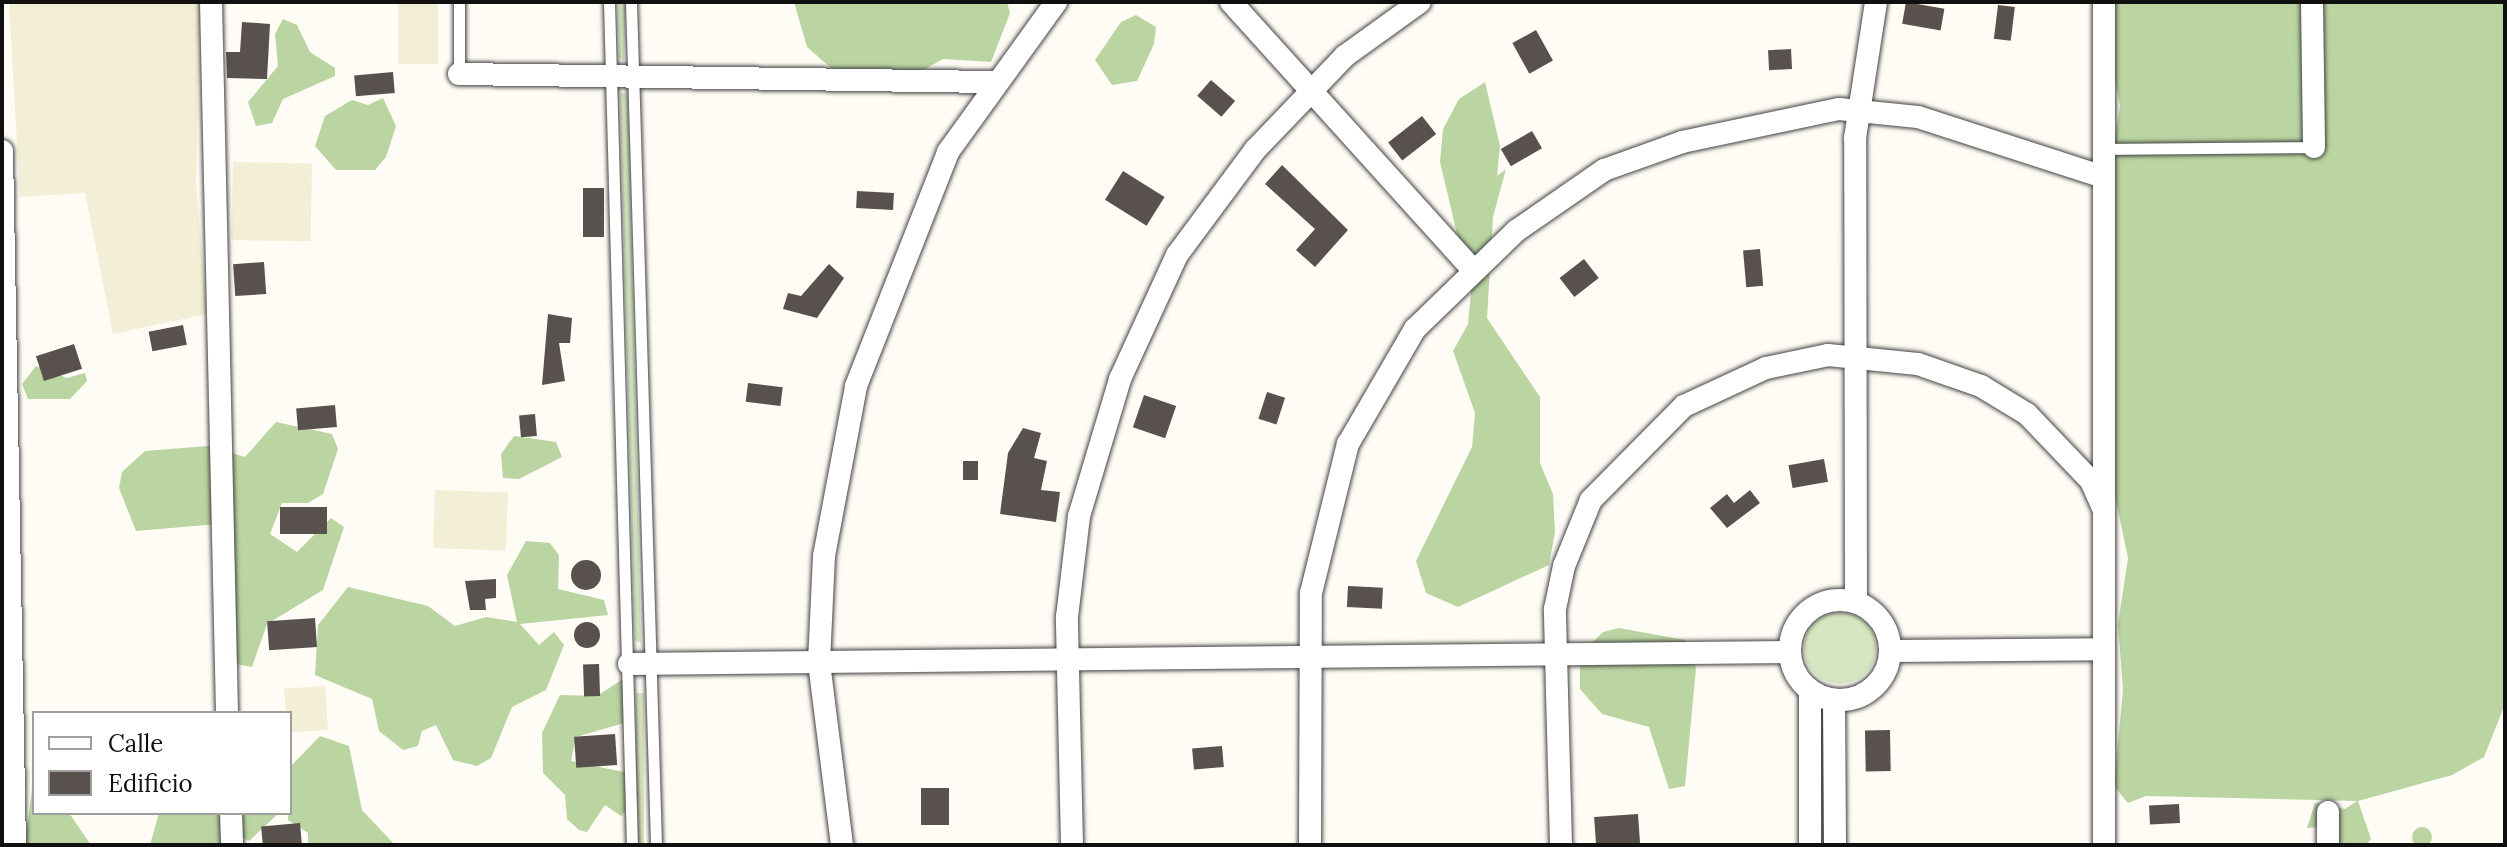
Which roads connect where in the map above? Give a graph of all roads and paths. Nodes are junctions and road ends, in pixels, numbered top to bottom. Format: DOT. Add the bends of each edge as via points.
graph roads {
  1 [pos="211,2"];
  2 [pos="459,2"];
  3 [pos="609,2"];
  4 [pos="631,2"];
  5 [pos="1056,2"];
  6 [pos="1231,2"];
  7 [pos="1420,2"];
  8 [pos="1876,2"];
  9 [pos="2104,2"];
  10 [pos="2312,2"];
  11 [pos="459,74"];
  12 [pos="622,74"];
  13 [pos="992,82"];
  14 [pos="1309,89"];
  15 [pos="1858,111"];
  16 [pos="2314,147"];
  17 [pos="2104,149"];
  18 [pos="2,151"];
  19 [pos="2104,177"];
  20 [pos="1472,269"];
  21 [pos="1856,354"];
  22 [pos="2104,510"];
  23 [pos="1856,602"];
  24 [pos="2104,649"];
  25 [pos="1891,651"];
  26 [pos="1790,652"];
  27 [pos="1556,653"];
  28 [pos="1310,656"];
  29 [pos="1065,659"];
  30 [pos="819,662"];
  31 [pos="640,664"];
  32 [pos="1810,691"];
  33 [pos="1834,700"];
  34 [pos="227,711"];
  35 [pos="2328,812"];
  36 [pos="231,815"];
  37 [pos="15,845"];
  38 [pos="232,845"];
  39 [pos="632,845"];
  40 [pos="656,845"];
  41 [pos="842,845"];
  42 [pos="1072,845"];
  43 [pos="1310,845"];
  44 [pos="1561,845"];
  45 [pos="1810,845"];
  46 [pos="1835,845"];
  47 [pos="2104,845"];
  48 [pos="2328,845"];
  1 -- 34 [label="street"];
  2 -- 11 [label="lane"];
  3 -- 12 [label="lane"];
  4 -- 12 [label="lane"];
  5 -- 13 [label="street"];
  6 -- 14 [label="street"];
  7 -- 14 [label="street"];
  8 -- 15 [label="street"];
  9 -- 17 [label="street"];
  10 -- 16 [label="street"];
  11 -- 12 [label="street"];
  12 -- 13 [label="street"];
  12 -- 31 [label="lane"];
  12 -- 31 [label="lane"];
  13 -- 30 [label="street" via="948,152 856,386 824,556"];
  14 -- 20 [label="street"];
  14 -- 29 [label="street" via="1177,255 1141,328 1079,516"];
  15 -- 19 [label="street" via="1918,117"];
  15 -- 20 [label="street" via="1784,118 1604,170"];
  15 -- 21 [label="street"];
  16 -- 17 [label="lane"];
  17 -- 19 [label="street"];
  18 -- 37 [label="street"];
  19 -- 22 [label="street"];
  20 -- 28 [label="street" via="1415,329 1348,444 1311,593"];
  21 -- 22 [label="street" via="1918,364 2006,399 2063,448"];
  21 -- 23 [label="street"];
  21 -- 27 [label="street" via="1741,378 1684,406 1648,435 1591,500 1574,533 1555,609"];
  22 -- 24 [label="street"];
  23 -- 25 [label="street" via="1882,621"];
  23 -- 26 [label="street" via="1810,610"];
  24 -- 25 [label="street"];
  24 -- 47 [label="street"];
  25 -- 33 [label="street" via="1879,682"];
  26 -- 27 [label="street"];
  26 -- 32 [label="street"];
  27 -- 28 [label="street"];
  27 -- 44 [label="street"];
  28 -- 29 [label="street"];
  28 -- 43 [label="street"];
  29 -- 30 [label="street"];
  29 -- 42 [label="street"];
  30 -- 31 [label="street"];
  30 -- 41 [label="street"];
  31 -- 39 [label="lane"];
  31 -- 40 [label="lane"];
  32 -- 33 [label="street"];
  32 -- 45 [label="street"];
  33 -- 46 [label="street"];
  35 -- 48 [label="street"];
  36 -- 38 [label="street"];
}
